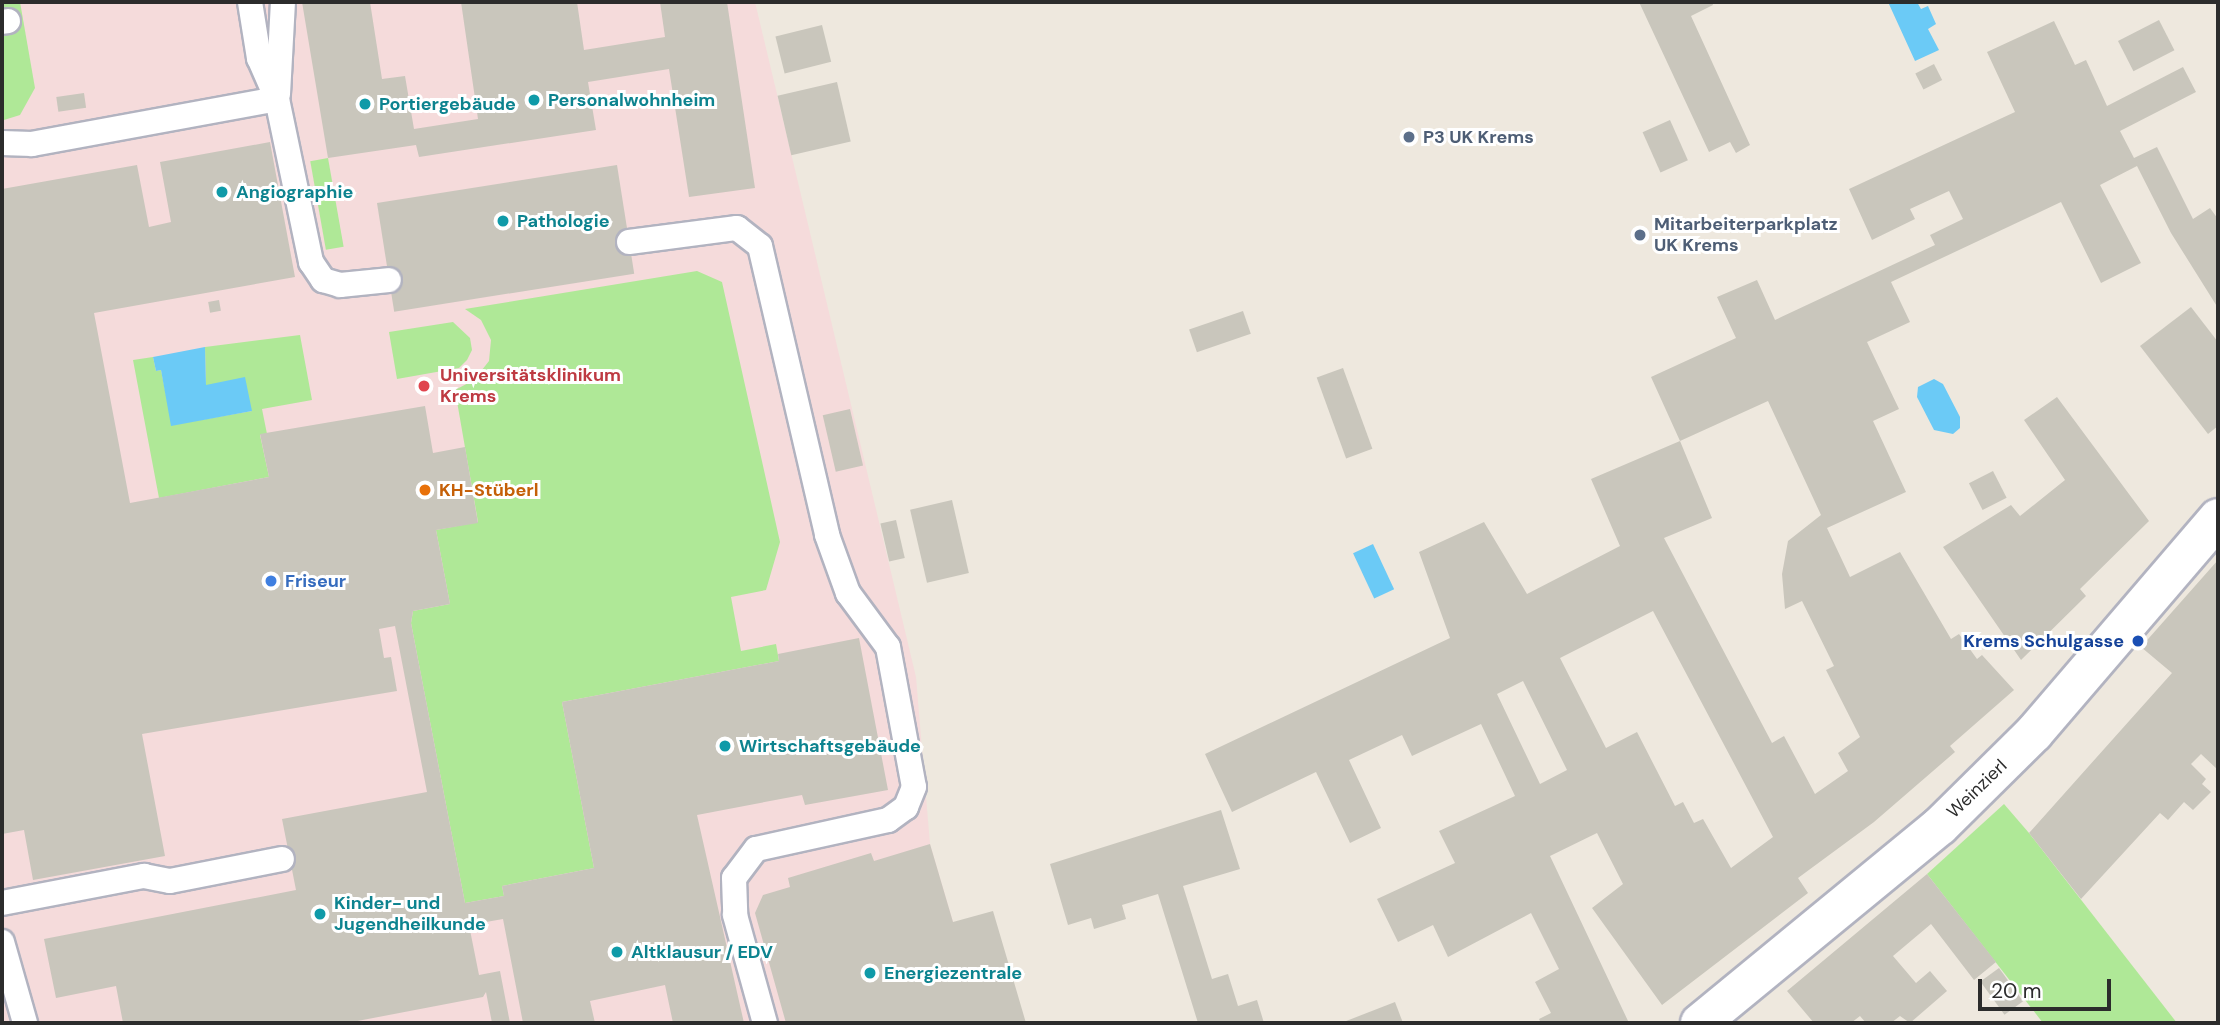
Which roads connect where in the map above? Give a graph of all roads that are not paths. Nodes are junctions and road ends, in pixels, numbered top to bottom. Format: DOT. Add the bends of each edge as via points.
graph roads {
  1 [pos="250,2"];
  2 [pos="283,2"];
  3 [pos="278,99"];
  4 [pos="2,143"];
  5 [pos="629,242"];
  6 [pos="388,279"];
  7 [pos="2218,518"];
  8 [pos="282,859"];
  9 [pos="2,903"];
  10 [pos="2,942"];
  11 [pos="25,1023"];
  12 [pos="765,1023"];
  13 [pos="1700,1023"];
  1 -- 3 [label="lane" via="259,58"];
  2 -- 3 [label="lane"];
  3 -- 4 [label="lane" via="32,144"];
  3 -- 6 [label="lane" via="311,262 323,279 340,285"];
  5 -- 12 [label="lane" via="737,228 760,246 827,535 848,593 888,647 914,787 906,807 888,820 756,849 734,878 735,915"];
  7 -- 13 [label="street, Weinzierl" via="2034,733 1940,826"];
  8 -- 9 [label="lane" via="170,881 144,876"];
  10 -- 11 [label="lane"];
}
